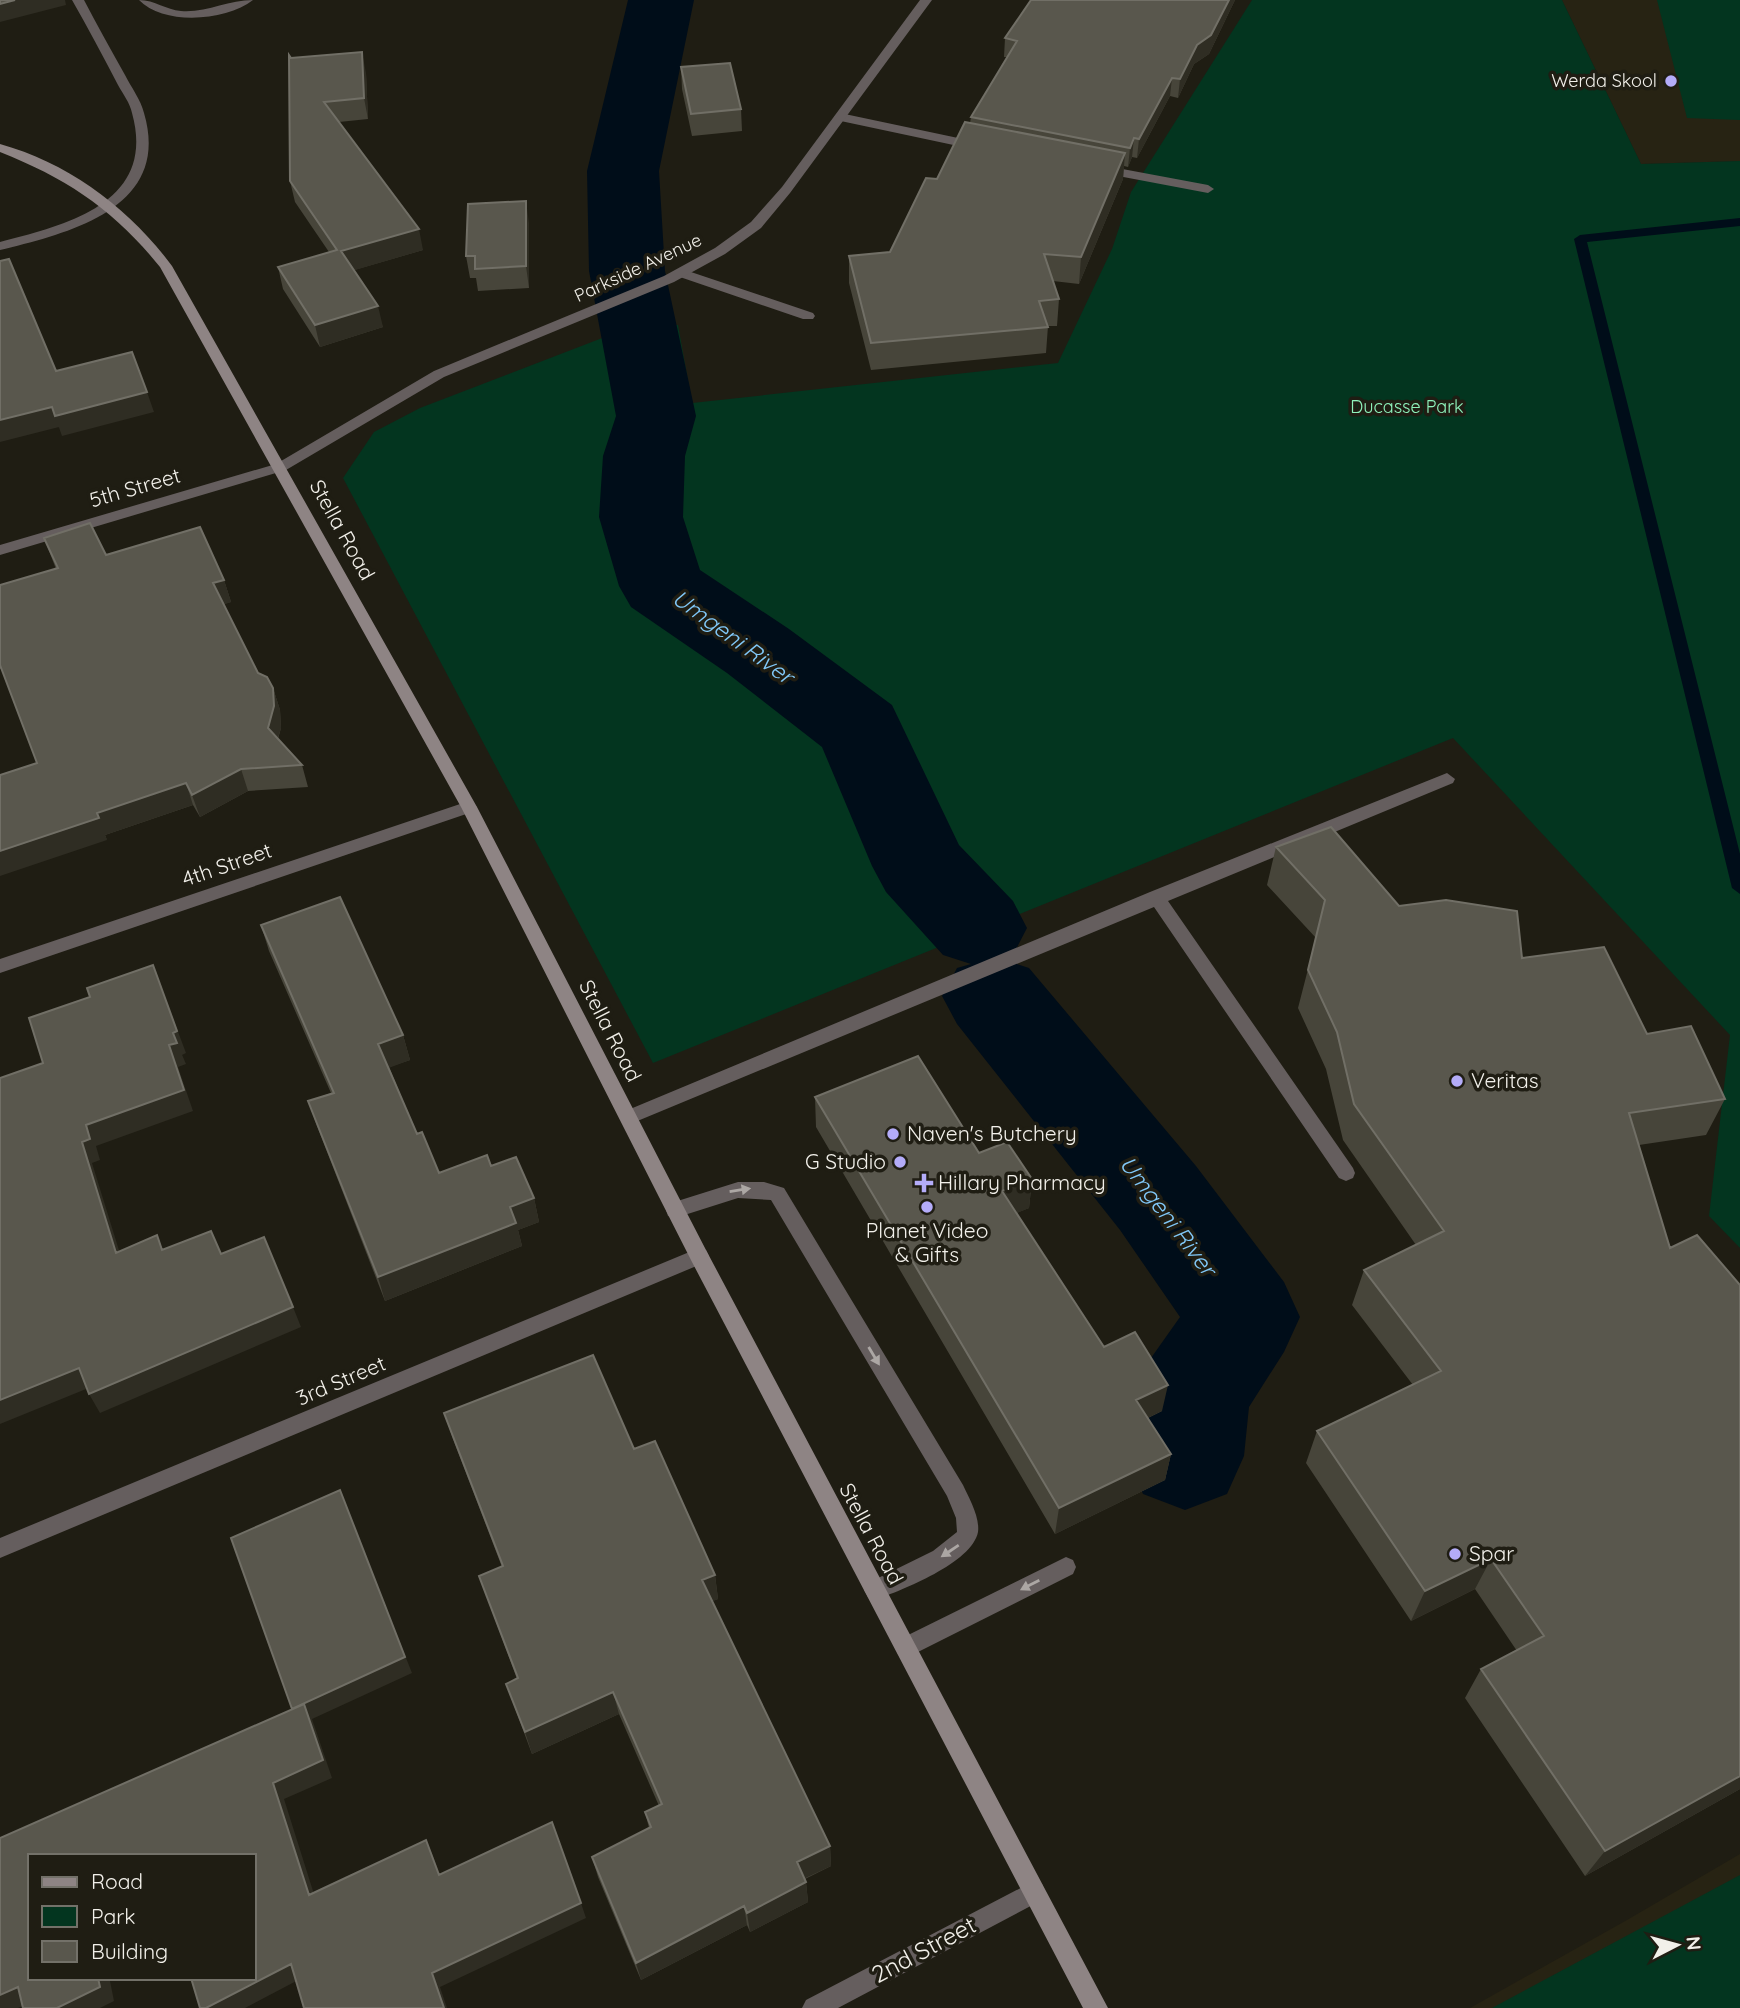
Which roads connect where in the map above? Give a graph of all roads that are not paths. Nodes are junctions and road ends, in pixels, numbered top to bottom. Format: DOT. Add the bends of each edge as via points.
graph roads {
  1 [pos="78,0"];
  2 [pos="145,0"];
  3 [pos="247,0"];
  4 [pos="926,0"];
  5 [pos="840,117"];
  6 [pos="0,148"];
  7 [pos="995,149"];
  8 [pos="1087,166"];
  9 [pos="1208,189"];
  10 [pos="113,205"];
  11 [pos="0,246"];
  12 [pos="676,276"];
  13 [pos="808,316"];
  14 [pos="281,467"];
  15 [pos="0,550"];
  16 [pos="1447,779"];
  17 [pos="468,807"];
  18 [pos="1156,897"];
  19 [pos="0,966"];
  20 [pos="629,1117"];
  21 [pos="1346,1173"];
  22 [pos="675,1210"];
  23 [pos="699,1256"];
  24 [pos="0,1548"];
  25 [pos="1066,1567"];
  26 [pos="875,1590"];
  27 [pos="906,1647"];
  28 [pos="1034,1892"];
  29 [pos="814,2008"];
  30 [pos="1096,2008"];
  1 -- 10 [label="street" via="139,113 144,151 133,184"];
  2 -- 3 [label="street" via="159,12 187,16"];
  4 -- 5 [label="street, Parkside Avenue"];
  5 -- 7 [label="street"];
  5 -- 12 [label="street, Parkside Avenue" via="756,225"];
  6 -- 10 [label="main road, Stella Road" via="35,160"];
  8 -- 9 [label="street"];
  10 -- 11 [label="street" via="80,223"];
  10 -- 14 [label="main road, Stella Road" via="166,266"];
  12 -- 13 [label="street"];
  12 -- 14 [label="street, Parkside Avenue" via="439,374"];
  14 -- 15 [label="street, 5th Street"];
  14 -- 17 [label="main road, Stella Road"];
  16 -- 18 [label="street"];
  17 -- 19 [label="street, 4th Street"];
  17 -- 20 [label="main road, Stella Road"];
  18 -- 20 [label="street"];
  18 -- 21 [label="street"];
  20 -- 22 [label="main road, Stella Road"];
  22 -- 23 [label="main road, Stella Road"];
  22 -- 26 [label="street, one-way" via="745,1188 777,1194 956,1492 967,1535 955,1550"];
  23 -- 24 [label="street, 3rd Street"];
  23 -- 26 [label="main road, Stella Road"];
  25 -- 27 [label="street, one-way"];
  26 -- 27 [label="main road, Stella Road"];
  27 -- 28 [label="main road, Stella Road"];
  28 -- 29 [label="street, 2nd Street"];
  28 -- 30 [label="main road, Stella Road"];
}
